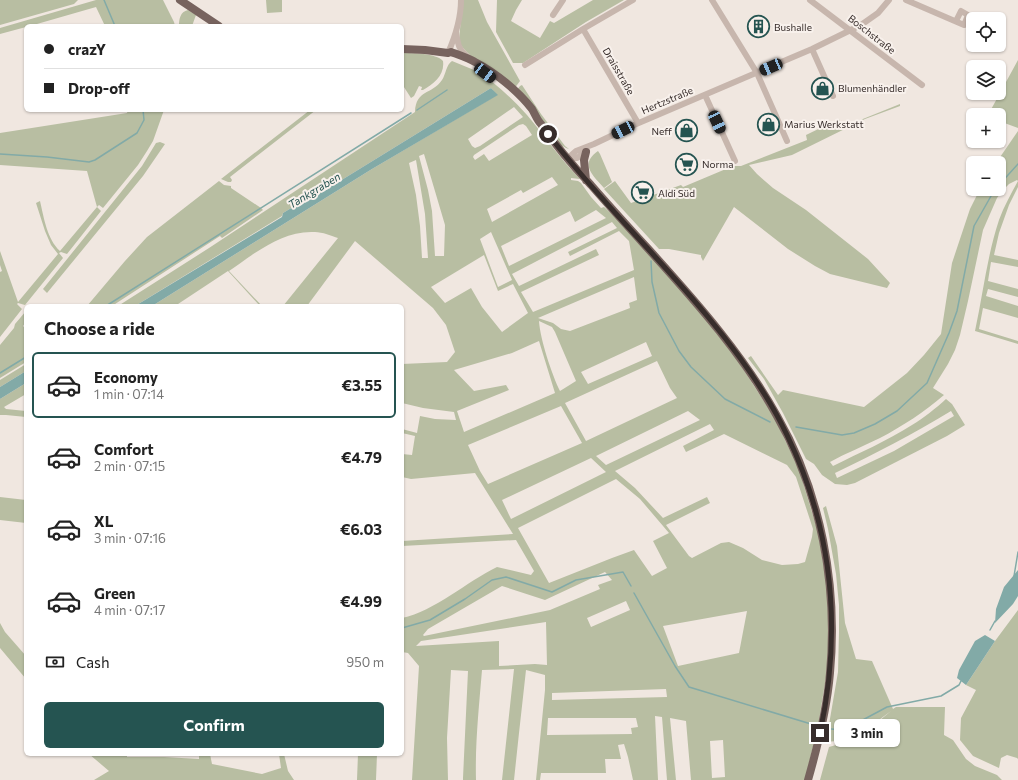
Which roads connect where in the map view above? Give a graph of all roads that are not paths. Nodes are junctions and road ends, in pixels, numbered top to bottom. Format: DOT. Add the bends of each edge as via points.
graph roads {
  1 [pos="461,0"];
  2 [pos="563,0"];
  3 [pos="633,0"];
  4 [pos="712,0"];
  5 [pos="810,0"];
  6 [pos="889,0"];
  7 [pos="906,0"];
  8 [pos="183,1"];
  9 [pos="553,15"];
  10 [pos="956,21"];
  11 [pos="215,24"];
  12 [pos="583,29"];
  13 [pos="851,30"];
  14 [pos="456,31"];
  15 [pos="404,49"];
  16 [pos="812,49"];
  17 [pos="448,53"];
  18 [pos="474,61"];
  19 [pos="525,65"];
  20 [pos="757,73"];
  21 [pos="922,85"];
  22 [pos="705,95"];
  23 [pos="833,96"];
  24 [pos="539,122"];
  25 [pos="638,123"];
  26 [pos="787,141"];
  27 [pos="594,144"];
  28 [pos="586,152"];
  29 [pos="567,159"];
  30 [pos="735,161"];
  31 [pos="586,180"];
  32 [pos="808,780"];
  1 -- 14 [label="street"];
  2 -- 9 [label="street"];
  3 -- 12 [label="street"];
  4 -- 20 [label="street"];
  5 -- 13 [label="street, Boschstraße"];
  6 -- 13 [label="street, Hertzstraße" via="870,20"];
  7 -- 10 [label="street"];
  8 -- 11 [label="main road"];
  12 -- 19 [label="street"];
  12 -- 25 [label="street, Draisstraße"];
  13 -- 16 [label="street, Hertzstraße"];
  13 -- 21 [label="street, Boschstraße"];
  14 -- 17 [label="street"];
  14 -- 18 [label="street" via="458,46"];
  15 -- 17 [label="main road"];
  16 -- 20 [label="street, Hertzstraße"];
  16 -- 23 [label="street"];
  17 -- 18 [label="main road"];
  17 -- 24 [label="main road" via="498,82"];
  18 -- 24 [label="main road" via="514,91 532,110"];
  20 -- 22 [label="street, Hertzstraße"];
  20 -- 26 [label="street"];
  22 -- 25 [label="street, Hertzstraße"];
  22 -- 30 [label="street, Hertzstraße"];
  24 -- 29 [label="main road"];
  25 -- 27 [label="street, Hertzstraße"];
  27 -- 28 [label="street, Hertzstraße"];
  27 -- 29 [label="street, Hertzstraße" via="574,152"];
  28 -- 29 [label="street, Hertzstraße" via="578,158"];
  28 -- 31 [label="main road"];
  29 -- 31 [label="main road"];
  31 -- 32 [label="main road" via="679,283 743,362 777,415 808,486 822,534 832,620 827,695"];
}
